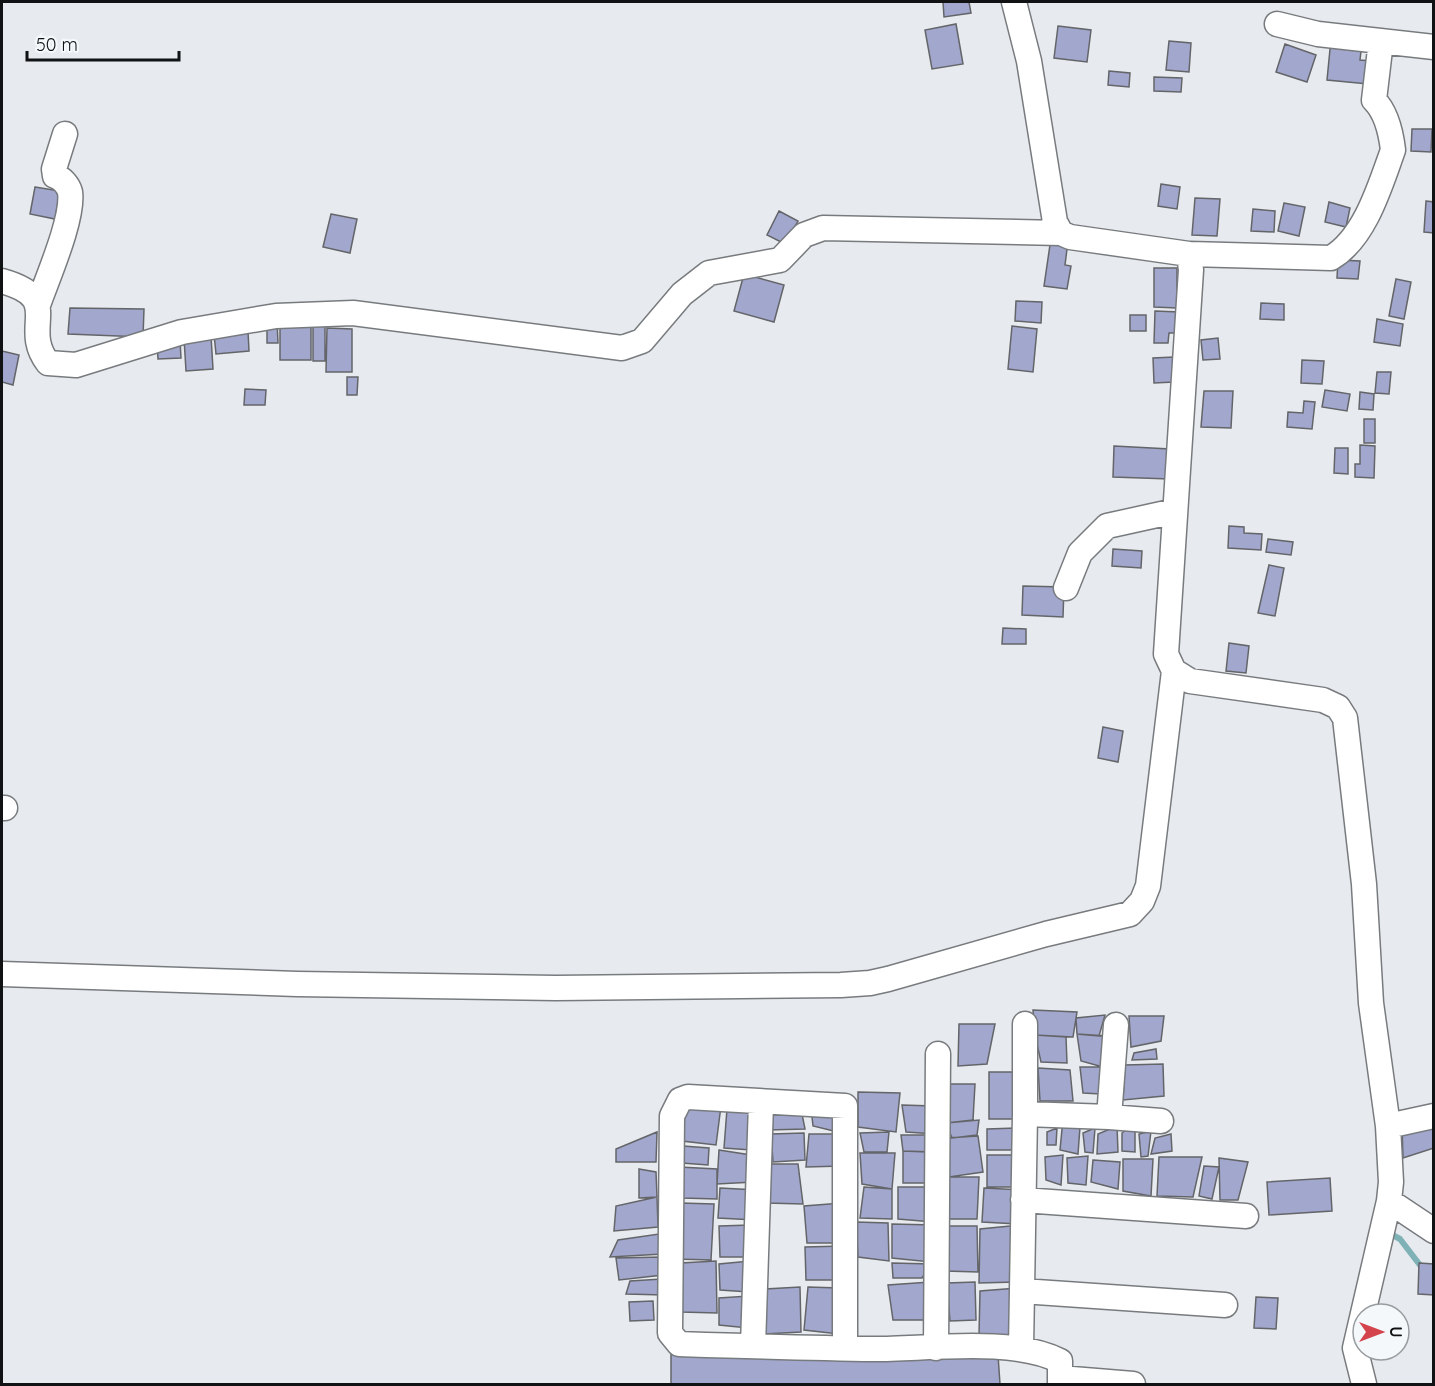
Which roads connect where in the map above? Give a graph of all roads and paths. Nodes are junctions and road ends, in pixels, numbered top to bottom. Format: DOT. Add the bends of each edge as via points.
graph roads {
  1 [pos="1014,2"];
  2 [pos="1277,24"];
  3 [pos="1382,41"];
  4 [pos="1434,46"];
  5 [pos="65,134"];
  6 [pos="1061,233"];
  7 [pos="1189,254"];
  8 [pos="2,281"];
  9 [pos="38,305"];
  10 [pos="1176,511"];
  11 [pos="1066,588"];
  12 [pos="1174,671"];
  13 [pos="2,974"];
  14 [pos="1025,1024"];
  15 [pos="1116,1026"];
  16 [pos="938,1054"];
  17 [pos="761,1103"];
  18 [pos="1025,1114"];
  19 [pos="1434,1116"];
  20 [pos="1109,1117"];
  21 [pos="1161,1121"];
  22 [pos="1388,1126"];
  23 [pos="1023,1200"];
  24 [pos="1389,1201"];
  25 [pos="1246,1216"];
  26 [pos="1434,1232"];
  27 [pos="1022,1291"];
  28 [pos="1365,1302"];
  29 [pos="1225,1305"];
  30 [pos="753,1346"];
  31 [pos="845,1348"];
  32 [pos="936,1348"];
  33 [pos="1021,1349"];
  34 [pos="1358,1362"];
  35 [pos="1360,1362"];
  36 [pos="1060,1381"];
  37 [pos="1133,1384"];
  38 [pos="1364,1384"];
  39 [pos="1382,1384"];
  1 -- 6 [label="street" via="1029,61 1055,222"];
  2 -- 3 [label="street" via="1318,34"];
  3 -- 4 [label="street"];
  3 -- 7 [label="street" via="1374,100 1380,106 1393,150 1359,231 1340,253 1331,258"];
  5 -- 9 [label="street" via="54,169 55,176 62,178 70,192 68,213"];
  6 -- 7 [label="street"];
  6 -- 9 [label="street" via="824,228 804,235 780,260 709,273 682,294 642,341 622,348 353,313 276,316 182,332 76,365 48,363 40,354"];
  7 -- 10 [label="street"];
  8 -- 9 [label="street" via="23,286"];
  10 -- 11 [label="street" via="1107,526 1080,553"];
  10 -- 12 [label="street" via="1166,654"];
  12 -- 13 [label="street" via="1148,886 1142,901 1130,914 888,979 841,985 556,987 297,984"];
  12 -- 22 [label="street" via="1190,681 1323,700 1338,707 1345,718 1364,884 1371,1003"];
  14 -- 18 [label="street"];
  15 -- 20 [label="street"];
  16 -- 32 [label="street"];
  17 -- 30 [label="street"];
  17 -- 30 [label="street" via="688,1097 680,1100 672,1116 670,1333 679,1344"];
  17 -- 31 [label="street" via="845,1106"];
  18 -- 20 [label="street"];
  18 -- 23 [label="street"];
  19 -- 22 [label="street"];
  20 -- 21 [label="street"];
  22 -- 24 [label="street"];
  23 -- 25 [label="street"];
  23 -- 27 [label="street"];
  24 -- 26 [label="street"];
  24 -- 28 [label="street"];
  27 -- 29 [label="street"];
  27 -- 33 [label="street"];
  30 -- 31 [label="street"];
  31 -- 32 [label="street"];
  32 -- 33 [label="street"];
  33 -- 36 [label="street" via="1043,1352 1060,1361"];
  34 -- 38 [label="street"];
  35 -- 39 [label="street"];
  36 -- 37 [label="street"];
}
